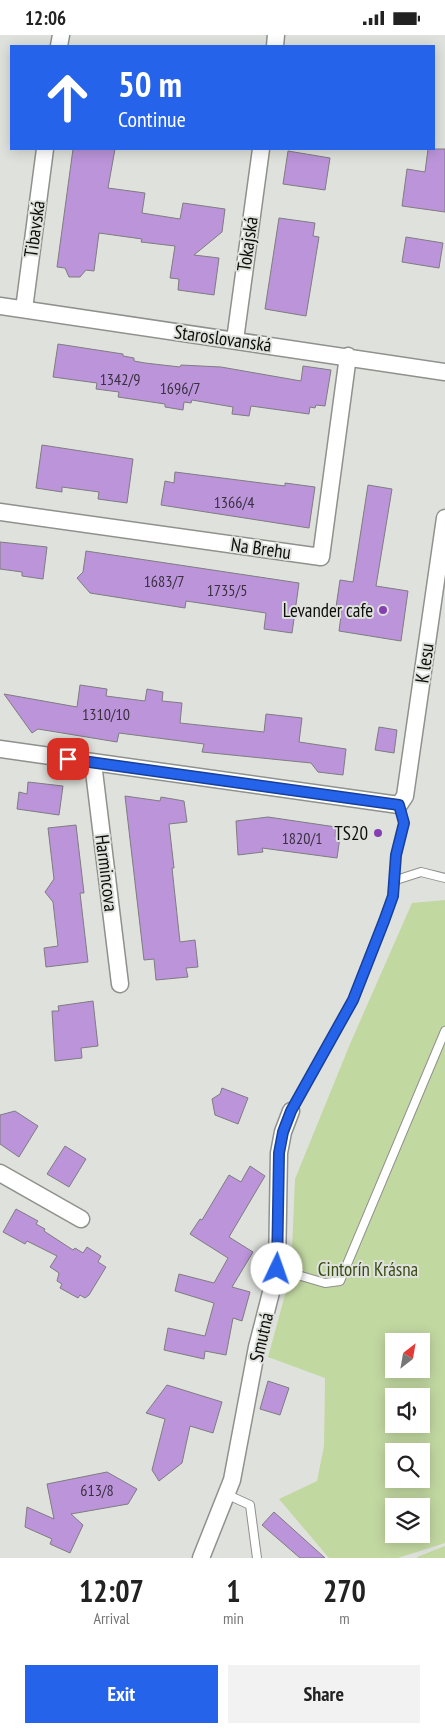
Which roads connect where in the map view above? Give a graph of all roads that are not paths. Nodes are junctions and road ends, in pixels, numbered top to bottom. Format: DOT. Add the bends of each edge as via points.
graph roads {
  1 [pos="45,150"];
  2 [pos="261,150"];
  3 [pos="0,306"];
  4 [pos="24,309"];
  5 [pos="235,340"];
  6 [pos="348,356"];
  7 [pos="445,372"];
  8 [pos="0,512"];
  9 [pos="444,529"];
  10 [pos="0,749"];
  11 [pos="93,763"];
  12 [pos="399,805"];
  13 [pos="445,878"];
  14 [pos="396,880"];
  15 [pos="120,984"];
  16 [pos="445,1031"];
  17 [pos="291,1111"];
  18 [pos="0,1173"];
  19 [pos="81,1219"];
  20 [pos="277,1269"];
  21 [pos="228,1495"];
  22 [pos="201,1558"];
  23 [pos="257,1558"];
  1 -- 4 [label="street, Tibavská"];
  2 -- 5 [label="street, Tokajská"];
  3 -- 4 [label="street, Staroslovanská"];
  4 -- 5 [label="street, Staroslovanská"];
  5 -- 6 [label="street, Staroslovanská"];
  6 -- 7 [label="street, Staroslovanská"];
  6 -- 8 [label="street, Na Brehu" via="321,557"];
  9 -- 12 [label="street, K lesu" via="405,796"];
  10 -- 11 [label="street"];
  11 -- 12 [label="street"];
  11 -- 15 [label="street, Harmincova"];
  12 -- 14 [label="lane" via="404,823 396,855"];
  13 -- 14 [label="lane" via="421,872"];
  14 -- 17 [label="lane" via="384,921 353,1000"];
  16 -- 20 [label="lane" via="340,1281 325,1283"];
  17 -- 20 [label="street, Smutná" via="279,1153"];
  18 -- 19 [label="street"];
  20 -- 21 [label="street, Smutná" via="257,1347"];
  21 -- 22 [label="street, Smutná"];
  21 -- 23 [label="lane" via="250,1505"];
}
